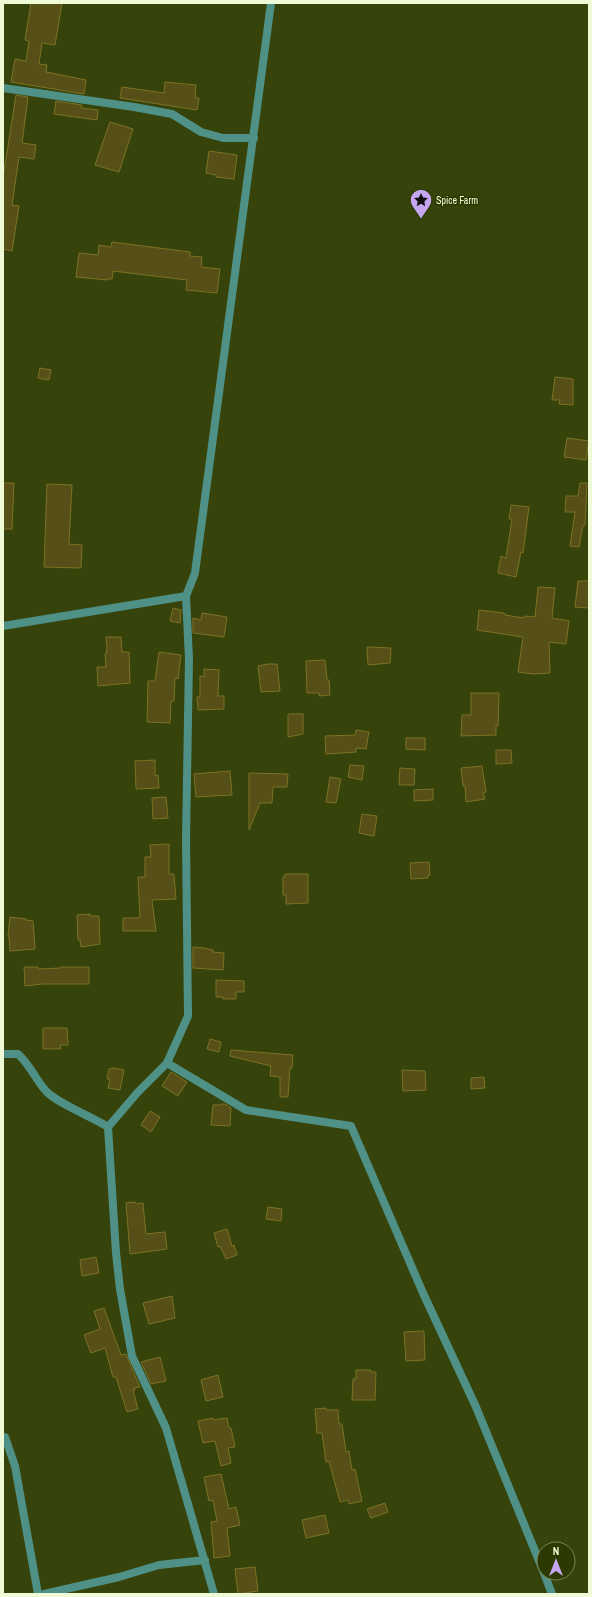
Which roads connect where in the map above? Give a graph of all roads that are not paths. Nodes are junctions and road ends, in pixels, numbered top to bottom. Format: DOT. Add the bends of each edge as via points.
graph roads {
  1 [pos="271,3"];
  2 [pos="3,88"];
  3 [pos="254,138"];
  4 [pos="186,596"];
  5 [pos="3,626"];
  6 [pos="3,1054"];
  7 [pos="167,1063"];
  8 [pos="108,1127"];
  9 [pos="3,1437"];
  10 [pos="536,1553"];
  11 [pos="205,1560"];
  12 [pos="547,1581"];
  13 [pos="38,1594"];
  14 [pos="44,1594"];
  15 [pos="214,1594"];
  16 [pos="552,1594"];
  1 -- 3 [label="street"];
  2 -- 3 [label="street" via="172,114 202,132 223,138"];
  3 -- 4 [label="street" via="194,574"];
  4 -- 5 [label="street"];
  4 -- 7 [label="street" via="190,659 186,839 188,1016"];
  6 -- 8 [label="street" via="18,1054 47,1092"];
  7 -- 8 [label="street"];
  7 -- 10 [label="street" via="246,1110 350,1126 476,1407"];
  8 -- 11 [label="street" via="120,1289 132,1356 166,1428"];
  9 -- 13 [label="street" via="15,1466"];
  11 -- 14 [label="street" via="159,1565"];
  11 -- 15 [label="street"];
  12 -- 16 [label="street"];
}
